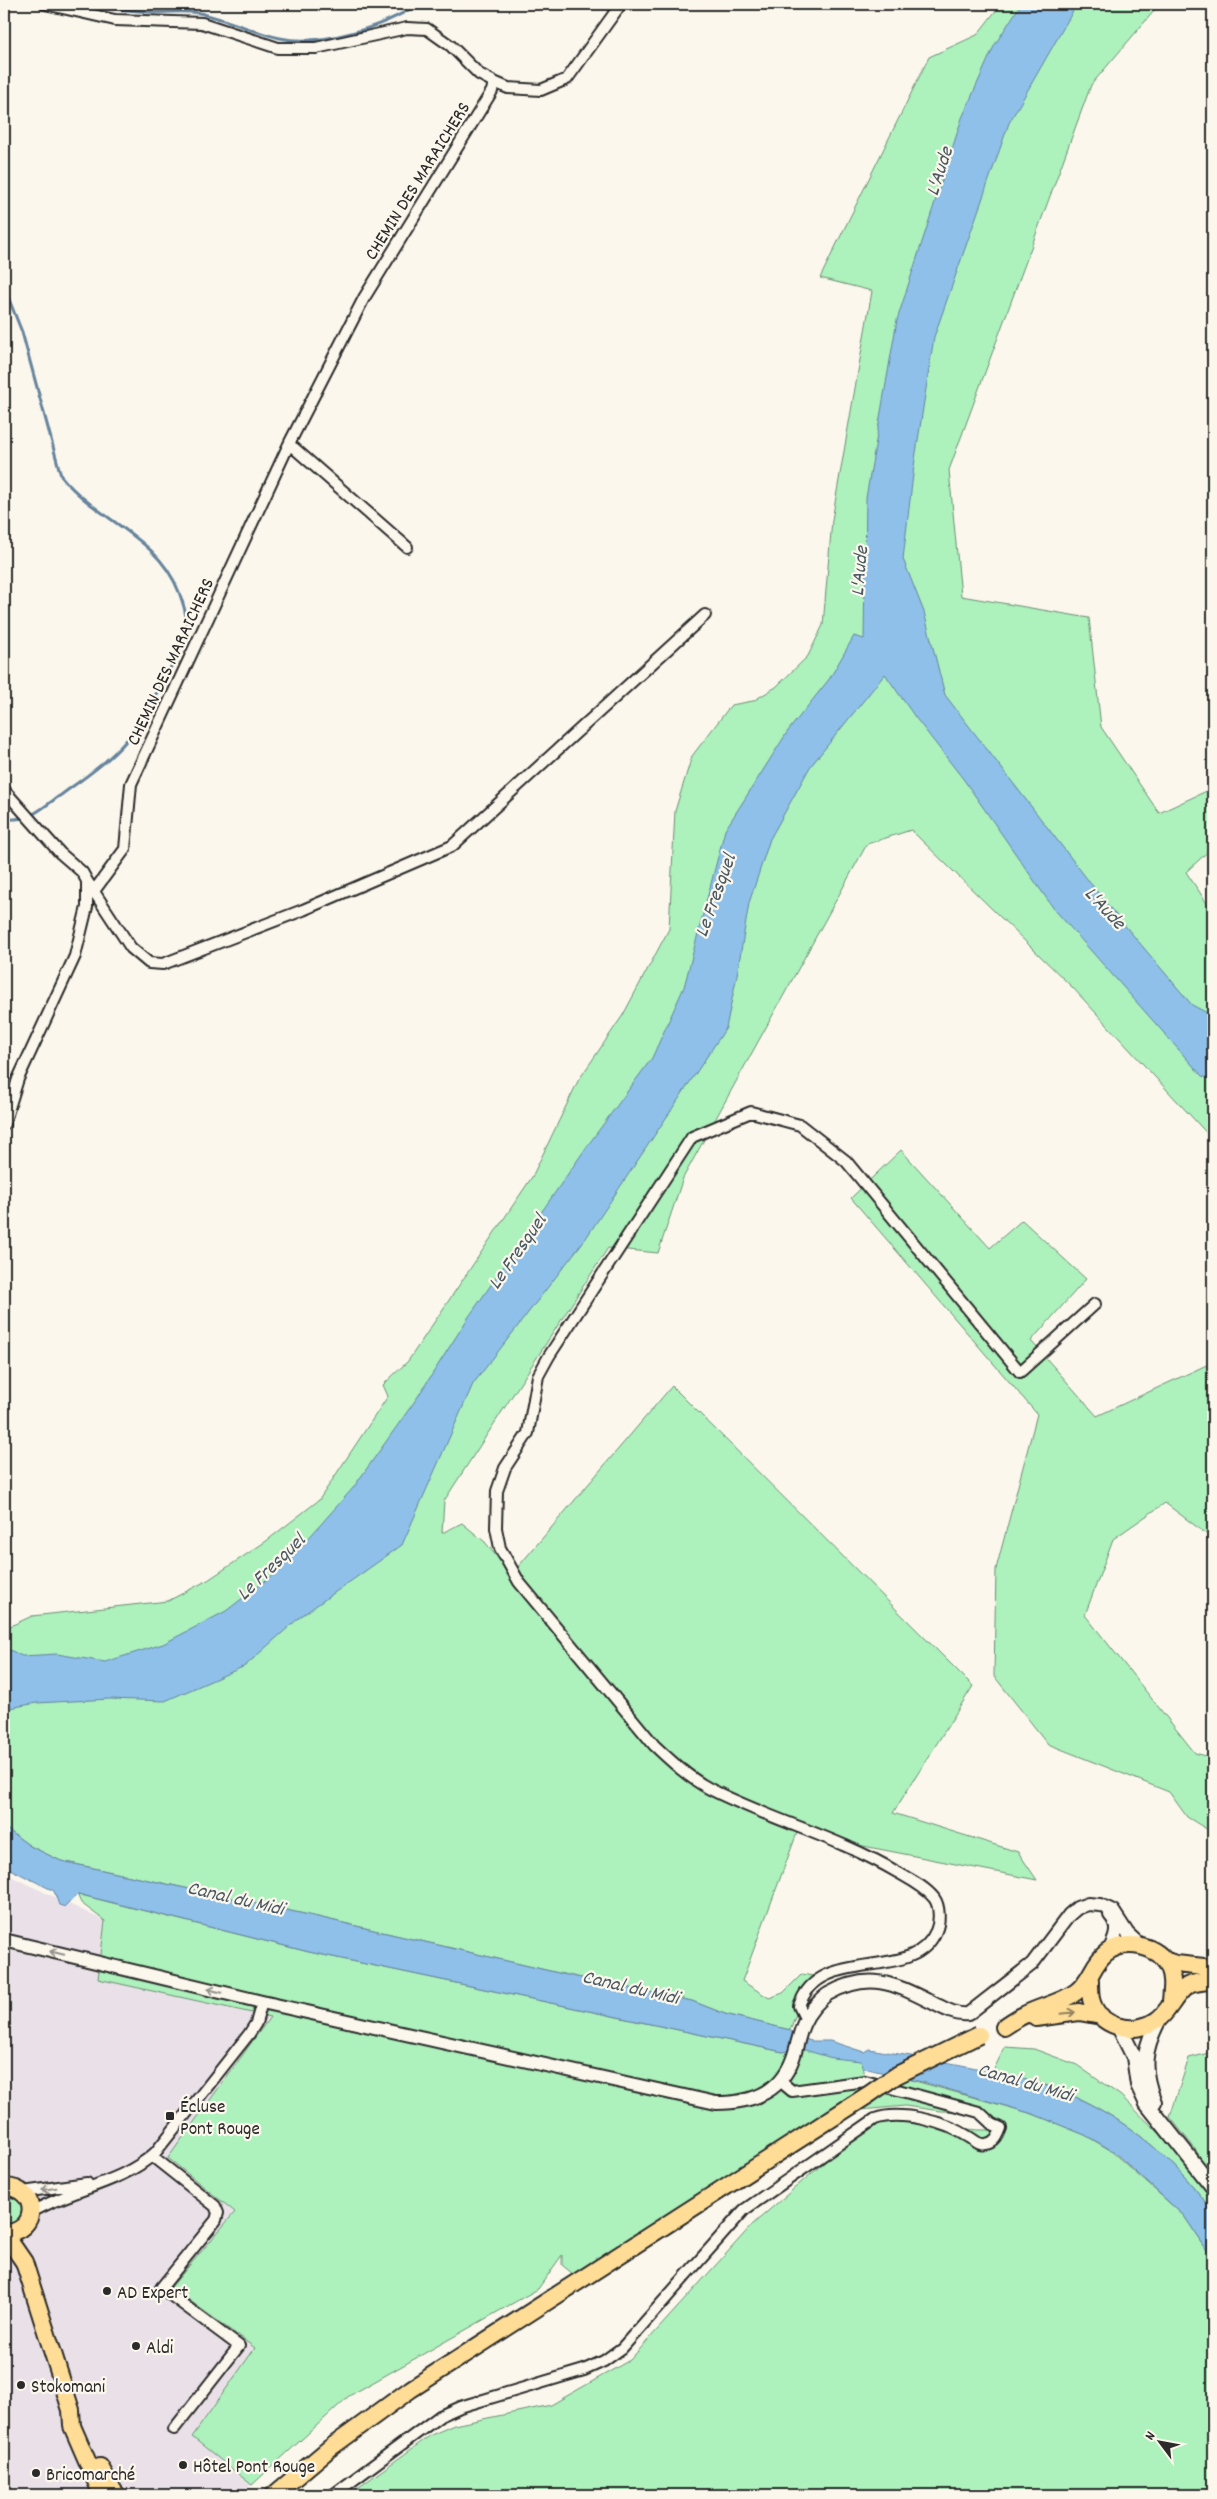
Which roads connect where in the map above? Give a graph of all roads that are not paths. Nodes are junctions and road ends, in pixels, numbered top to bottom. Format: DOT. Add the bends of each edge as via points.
graph roads {
  1 [pos="45,4"];
  2 [pos="621,4"];
  3 [pos="494,82"];
  4 [pos="288,446"];
  5 [pos="407,547"];
  6 [pos="704,615"];
  7 [pos="7,793"];
  8 [pos="87,881"];
  9 [pos="94,891"];
  10 [pos="4,1124"];
  11 [pos="1095,1304"];
  12 [pos="1100,1905"];
  13 [pos="4,1940"];
  14 [pos="1141,1946"];
  15 [pos="1108,1952"];
  16 [pos="1164,1960"];
  17 [pos="1213,1968"];
  18 [pos="1090,1980"];
  19 [pos="1213,1980"];
  20 [pos="1171,2001"];
  21 [pos="262,2002"];
  22 [pos="1100,2016"];
  23 [pos="1158,2019"];
  24 [pos="803,2023"];
  25 [pos="1004,2027"];
  26 [pos="1119,2028"];
  27 [pos="780,2081"];
  28 [pos="1162,2124"];
  29 [pos="152,2156"];
  30 [pos="110,2179"];
  31 [pos="11,2185"];
  32 [pos="1213,2188"];
  33 [pos="27,2220"];
  34 [pos="4,2233"];
  35 [pos="24,2262"];
  36 [pos="71,2410"];
  37 [pos="174,2429"];
  38 [pos="279,2490"];
  39 [pos="102,2495"];
  40 [pos="116,2495"];
  41 [pos="267,2495"];
  42 [pos="334,2495"];
  1 -- 3 [label="street" via="115,20 202,23 278,48 316,48 407,28 427,30 451,46 479,74"];
  2 -- 3 [label="street" via="566,79 541,90 508,88"];
  3 -- 4 [label="street, CHEMIN DES MARAICHERS" via="492,91 364,298"];
  4 -- 5 [label="street"];
  4 -- 9 [label="street, CHEMIN DES MARAICHERS" via="131,784 126,849"];
  6 -- 9 [label="street" via="452,846 303,910 163,964 149,962 131,948"];
  7 -- 8 [label="street"];
  8 -- 9 [label="street"];
  8 -- 10 [label="street" via="87,907 74,956 18,1079"];
  11 -- 24 [label="street" via="1020,1372 846,1162 800,1126 751,1112 692,1137 538,1376 528,1433 504,1468 497,1490 496,1528 500,1548 520,1582 649,1740 680,1768 710,1789 866,1854 919,1885 935,1899 939,1915 936,1930 926,1946 897,1960 842,1968 824,1978 804,1994 799,2006"];
  12 -- 14 [label="street" via="1113,1911 1128,1934"];
  12 -- 15 [label="street" via="1117,1926"];
  12 -- 24 [label="street" via="1088,1904 1068,1915 1032,1964 968,2014 955,2014 891,1983 869,1981 826,1994"];
  21 -- 13 [label="street, one-way"];
  14 -- 15 [label="main road" via="1125,1945"];
  14 -- 16 [label="main road" via="1151,1949"];
  15 -- 18 [label="main road" via="1097,1962"];
  16 -- 17 [label="main road"];
  16 -- 20 [label="main road" via="1173,1982"];
  18 -- 22 [label="main road" via="1091,2000"];
  18 -- 25 [label="main road" via="1064,1999"];
  19 -- 20 [label="main road" via="1188,1985"];
  20 -- 23 [label="main road"];
  21 -- 27 [label="street" via="716,2102 736,2103 755,2098"];
  21 -- 29 [label="street" via="256,2023"];
  25 -- 22 [label="main road, one-way" via="1046,2015 1079,2012"];
  22 -- 26 [label="main road"];
  23 -- 26 [label="main road" via="1137,2029"];
  23 -- 28 [label="main road" via="1147,2042 1145,2069"];
  24 -- 27 [label="street" via="787,2074"];
  25 -- 38 [label="main road, bridge" via="979,2035 897,2075 410,2389"];
  26 -- 28 [label="main road" via="1134,2057 1138,2085"];
  27 -- 42 [label="street" via="792,2091 866,2081 979,2112 1001,2128 997,2139 978,2144 969,2136 920,2118 895,2115 875,2118 744,2210 622,2348 604,2361 440,2416"];
  28 -- 32 [label="main road"];
  29 -- 30 [label="street" via="140,2167"];
  29 -- 37 [label="street" via="215,2206 218,2213 216,2220 161,2288 239,2346"];
  30 -- 31 [label="street, one-way"];
  30 -- 33 [label="street" via="46,2204"];
  31 -- 33 [label="main road" via="28,2198"];
  33 -- 34 [label="main road" via="17,2231"];
  33 -- 35 [label="main road"];
  34 -- 35 [label="main road"];
  35 -- 36 [label="main road"];
  36 -- 39 [label="main road" via="72,2426"];
  36 -- 40 [label="main road"];
  38 -- 41 [label="main road"];
}
